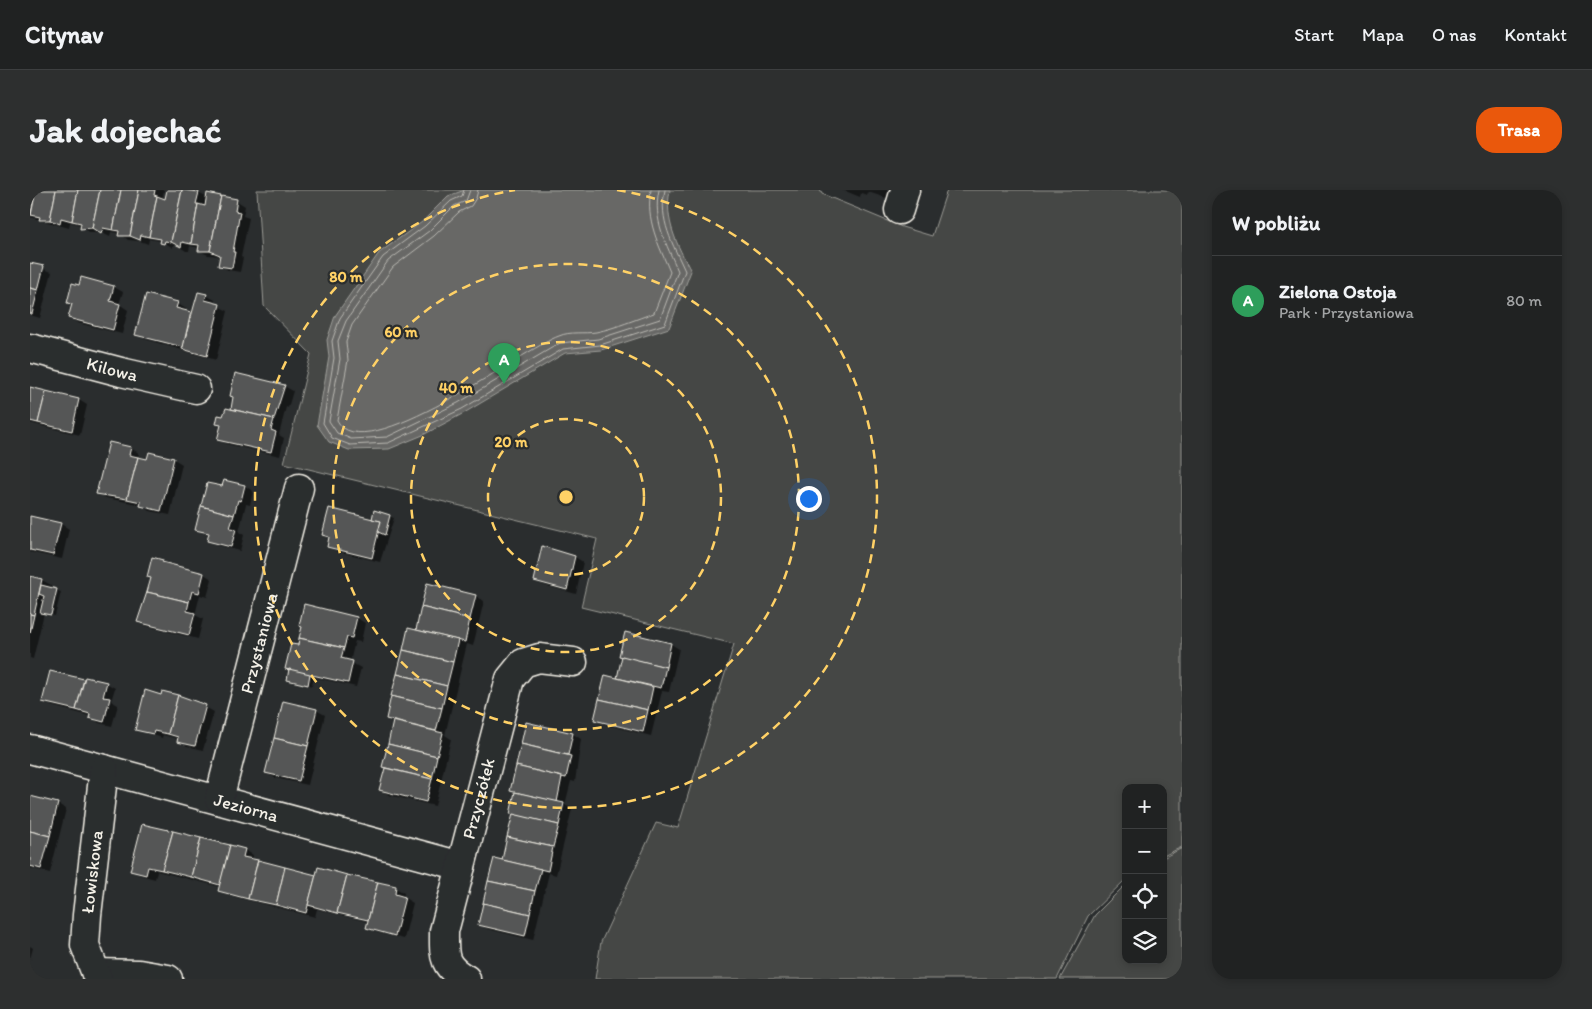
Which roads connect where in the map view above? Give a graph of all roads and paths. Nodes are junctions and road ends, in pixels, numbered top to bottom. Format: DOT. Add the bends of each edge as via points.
graph roads {
  1 [pos="30,348"];
  2 [pos="196,388"];
  3 [pos="299,488"];
  4 [pos="573,662"];
  5 [pos="30,749"];
  6 [pos="104,769"];
  7 [pos="220,799"];
  8 [pos="461,866"];
  9 [pos="94,977"];
  10 [pos="168,979"];
  11 [pos="466,979"];
  1 -- 2 [label="street, Kilowa"];
  3 -- 7 [label="street, Przystaniowa"];
  4 -- 8 [label="street, Przyczółek" via="539,658 523,663 510,679"];
  5 -- 6 [label="street, Jeziorna"];
  6 -- 7 [label="street, Jeziorna"];
  6 -- 9 [label="street, Łowiskowa" via="86,915 85,945"];
  7 -- 8 [label="street, Jeziorna"];
  8 -- 11 [label="street, Przyczółek" via="444,931 444,959 454,973"];
  9 -- 10 [label="street" via="139,974"];
}
